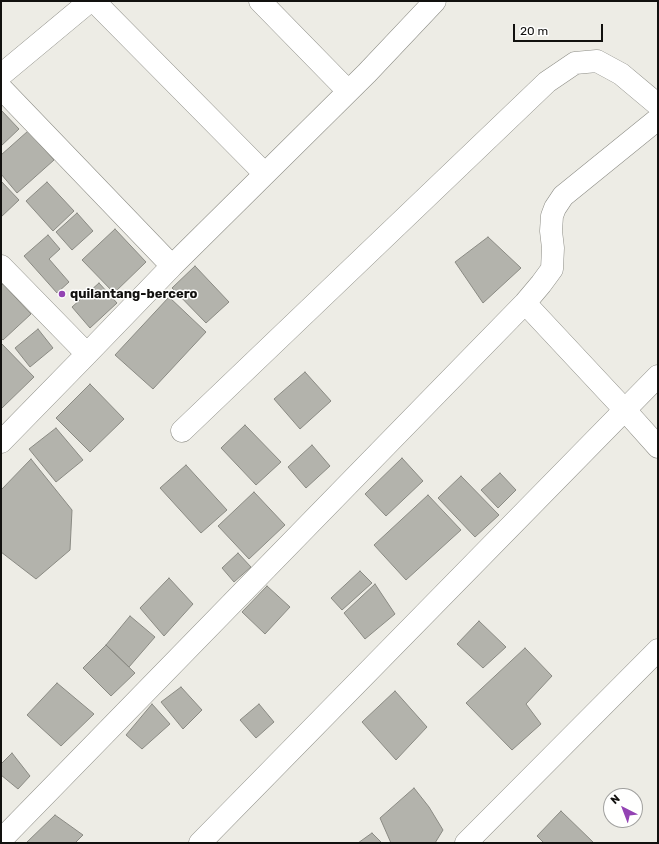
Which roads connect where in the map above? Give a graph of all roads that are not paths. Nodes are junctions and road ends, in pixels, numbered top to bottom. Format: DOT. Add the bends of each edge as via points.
graph roads {
  1 [pos="90,1"];
  2 [pos="94,1"];
  3 [pos="260,1"];
  4 [pos="432,2"];
  5 [pos="1,75"];
  6 [pos="1,88"];
  7 [pos="348,91"];
  8 [pos="658,105"];
  9 [pos="658,119"];
  10 [pos="265,174"];
  11 [pos="1,266"];
  12 [pos="172,266"];
  13 [pos="525,303"];
  14 [pos="87,354"];
  15 [pos="658,376"];
  16 [pos="624,409"];
  17 [pos="182,431"];
  18 [pos="4,434"];
  19 [pos="658,447"];
  20 [pos="658,650"];
  21 [pos="1,840"];
  22 [pos="200,843"];
  23 [pos="466,843"];
  1 -- 5 [label="street"];
  2 -- 10 [label="street"];
  3 -- 7 [label="street"];
  4 -- 7 [label="street"];
  6 -- 12 [label="street"];
  7 -- 10 [label="street"];
  8 -- 17 [label="street" via="621,74 597,61 576,63 547,82"];
  9 -- 13 [label="street" via="564,196 555,208 551,231 552,269"];
  10 -- 12 [label="street"];
  11 -- 14 [label="street"];
  12 -- 14 [label="street"];
  13 -- 16 [label="street"];
  13 -- 21 [label="street"];
  14 -- 18 [label="street"];
  15 -- 16 [label="street"];
  16 -- 19 [label="street"];
  16 -- 22 [label="street"];
  20 -- 23 [label="street"];
}
